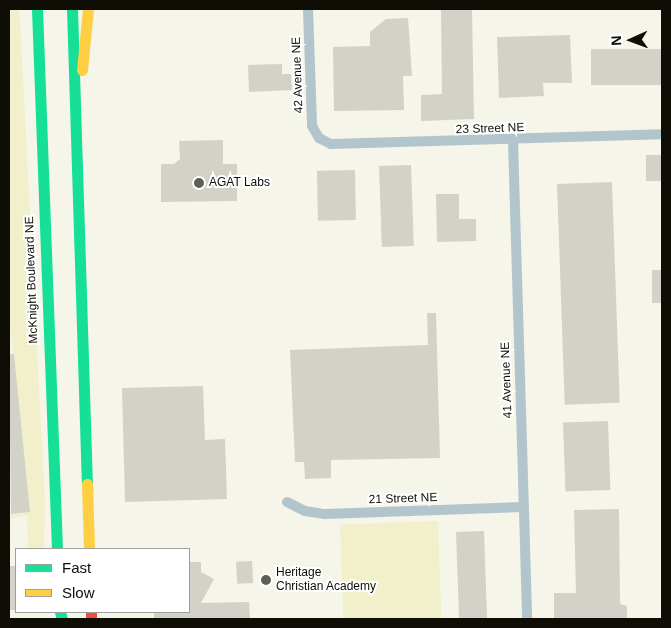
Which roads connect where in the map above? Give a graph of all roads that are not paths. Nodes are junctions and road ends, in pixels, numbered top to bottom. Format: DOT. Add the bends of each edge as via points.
graph roads {
  1 [pos="26,9"];
  2 [pos="37,9"];
  3 [pos="71,9"];
  4 [pos="88,9"];
  5 [pos="308,9"];
  6 [pos="38,90"];
  7 [pos="76,104"];
  8 [pos="662,134"];
  9 [pos="319,138"];
  10 [pos="512,141"];
  11 [pos="287,502"];
  12 [pos="523,506"];
  13 [pos="57,548"];
  14 [pos="89,548"];
  15 [pos="527,619"];
  1 -- 6 [label="main road"];
  2 -- 6 [label="main road, McKnight Boulevard NE"];
  3 -- 7 [label="main road"];
  4 -- 7 [label="main road"];
  5 -- 9 [label="street, 42 Avenue NE" via="312,119"];
  6 -- 13 [label="main road, McKnight Boulevard NE"];
  7 -- 14 [label="main road"];
  8 -- 10 [label="street, 23 Street NE"];
  9 -- 10 [label="street, 23 Street NE" via="348,146"];
  10 -- 12 [label="street, 41 Avenue NE"];
  11 -- 12 [label="street, 21 Street NE" via="305,511 325,514"];
  12 -- 15 [label="street, 41 Avenue NE"];
}
